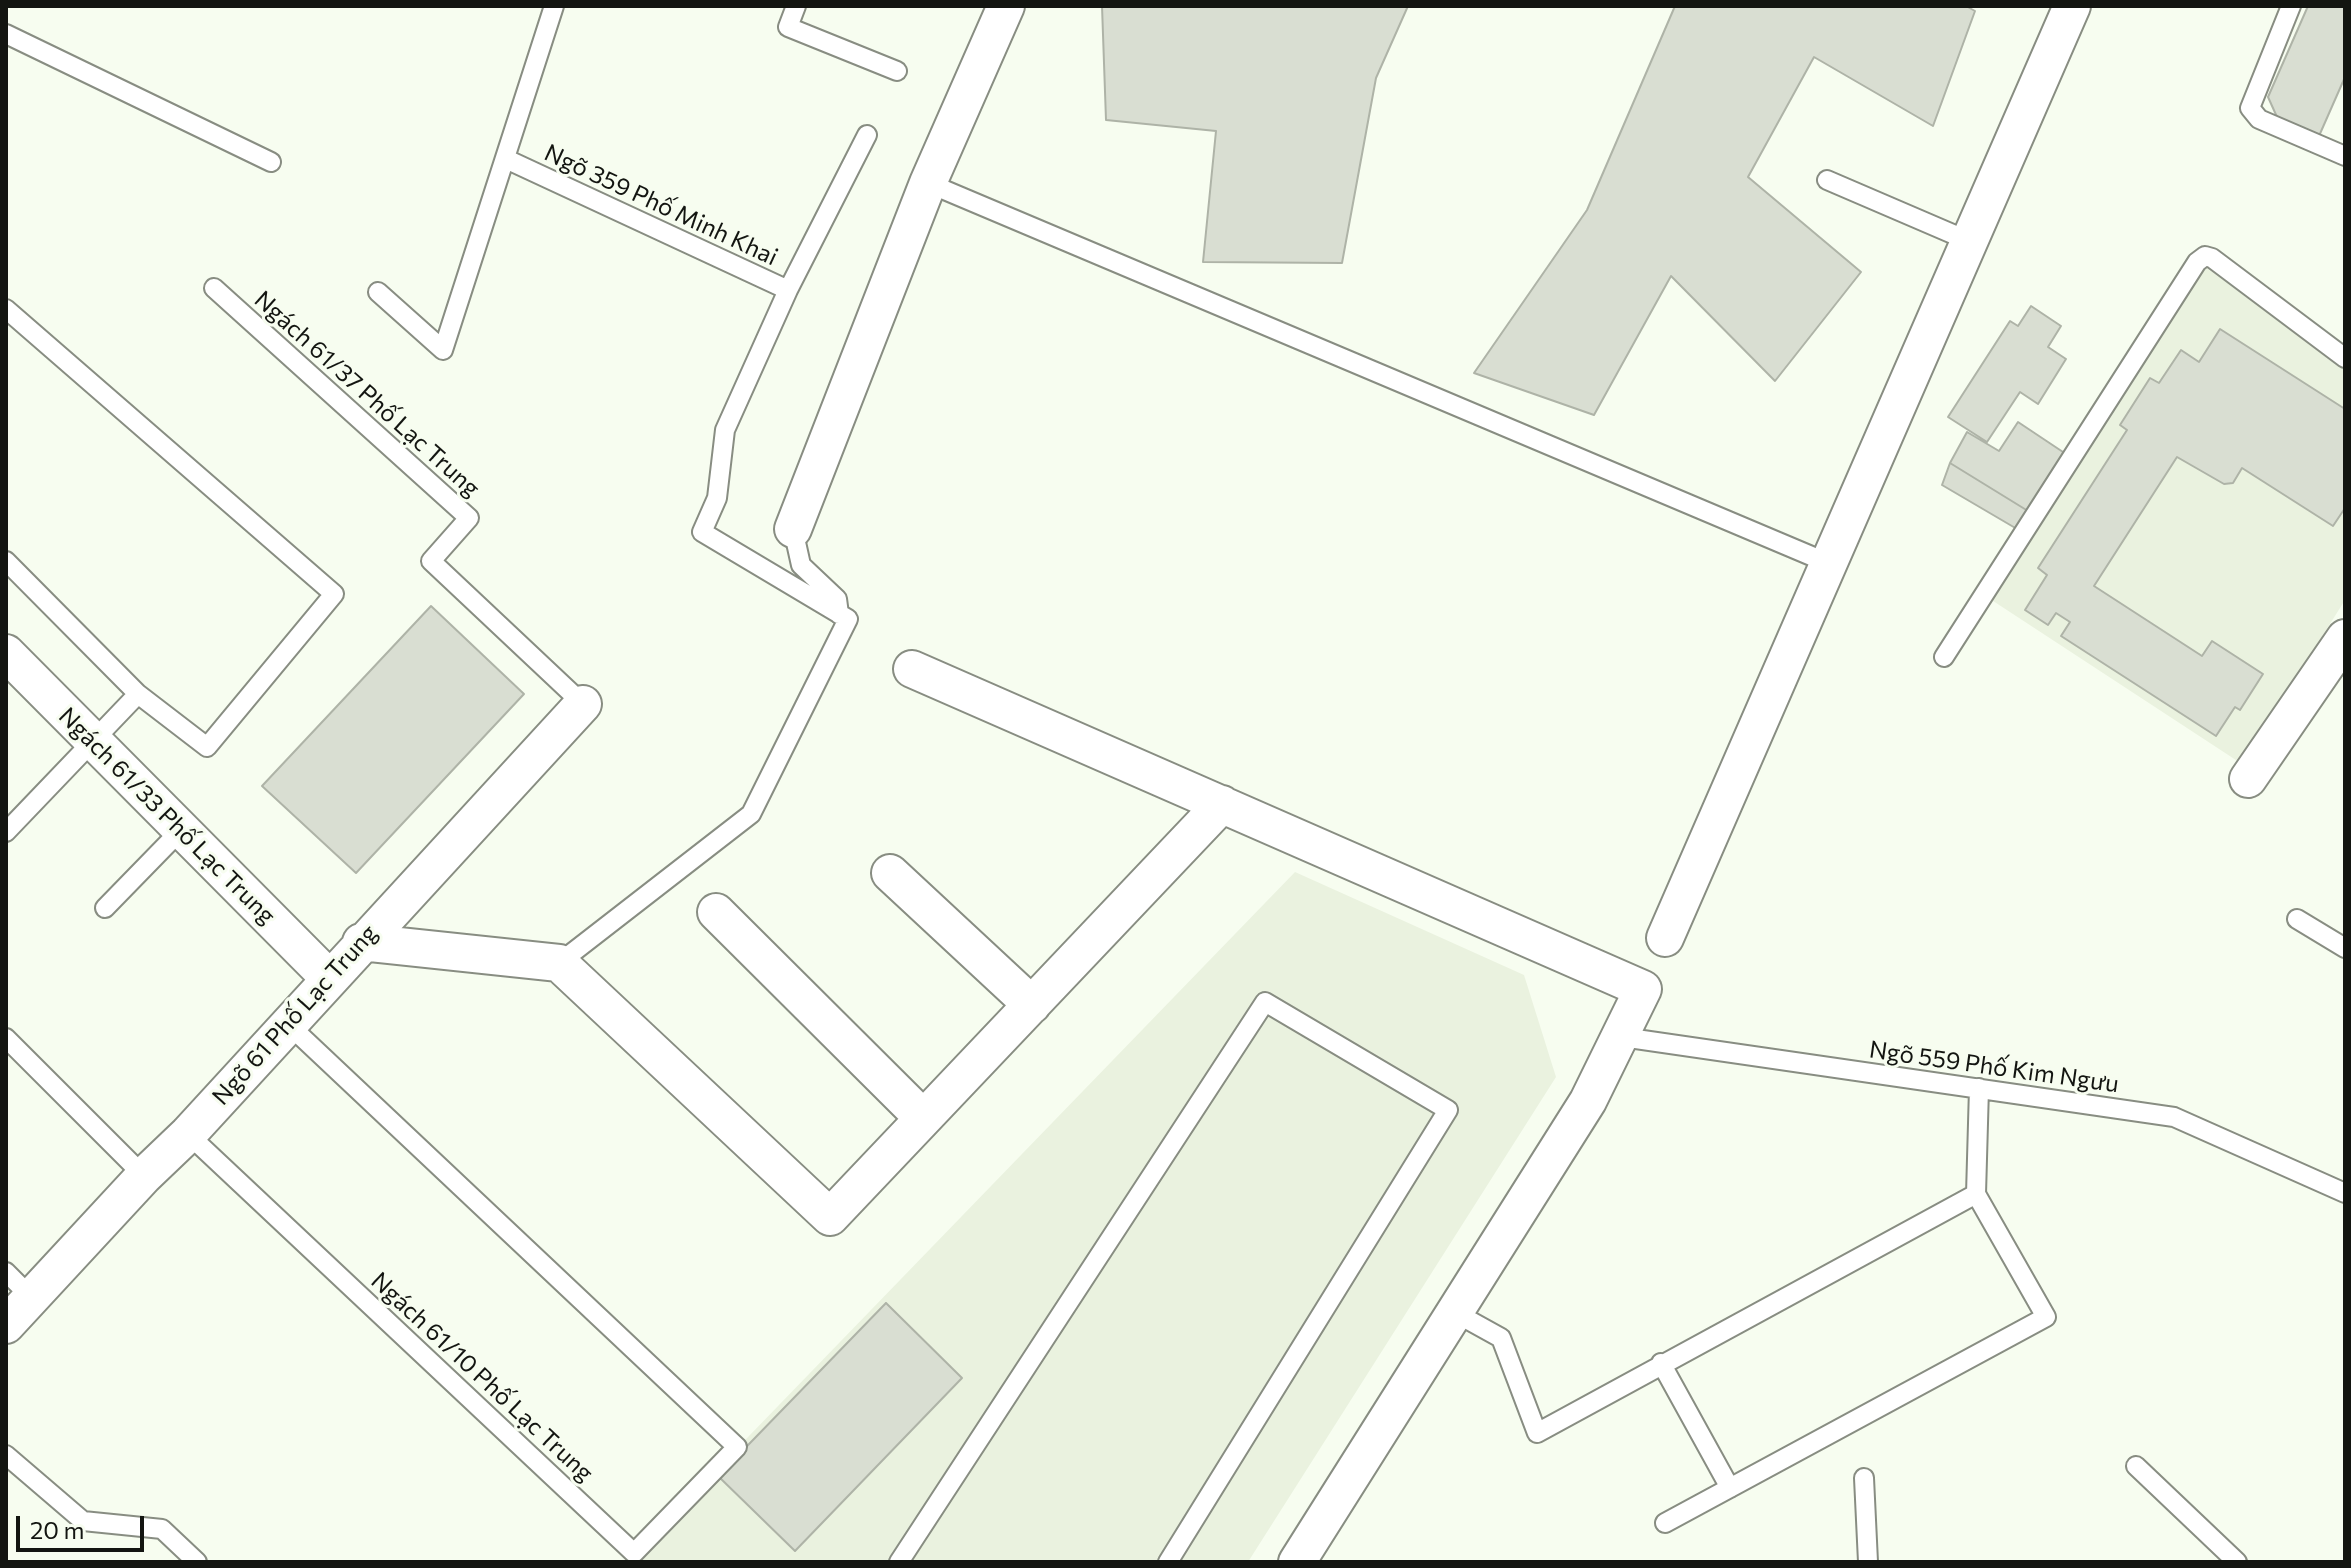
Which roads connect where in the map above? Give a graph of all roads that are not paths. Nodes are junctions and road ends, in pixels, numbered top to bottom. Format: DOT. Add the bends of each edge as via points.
graph roads {
  1 [pos="554,6"];
  2 [pos="796,6"];
  3 [pos="1006,6"];
  4 [pos="2072,6"];
  5 [pos="2291,6"];
  6 [pos="6,34"];
  7 [pos="897,71"];
  8 [pos="867,135"];
  9 [pos="2345,156"];
  10 [pos="506,159"];
  11 [pos="271,162"];
  12 [pos="1827,180"];
  13 [pos="928,183"];
  14 [pos="1969,241"];
  15 [pos="214,288"];
  16 [pos="788,290"];
  17 [pos="378,292"];
  18 [pos="6,309"];
  19 [pos="2345,358"];
  20 [pos="793,529"];
  21 [pos="6,561"];
  22 [pos="1828,563"];
  23 [pos="839,614"];
  24 [pos="2345,638"];
  25 [pos="6,653"];
  26 [pos="1944,657"];
  27 [pos="912,669"];
  28 [pos="138,694"];
  29 [pos="583,704"];
  30 [pos="91,741"];
  31 [pos="2248,779"];
  32 [pos="1222,804"];
  33 [pos="181,830"];
  34 [pos="6,832"];
  35 [pos="890,873"];
  36 [pos="105,908"];
  37 [pos="716,912"];
  38 [pos="2297,919"];
  39 [pos="1665,938"];
  40 [pos="361,942"];
  41 [pos="2345,948"];
  42 [pos="559,963"];
  43 [pos="328,977"];
  44 [pos="1032,1005"];
  45 [pos="288,1024"];
  46 [pos="1622,1037"];
  47 [pos="6,1038"];
  48 [pos="1979,1088"];
  49 [pos="923,1118"];
  50 [pos="188,1134"];
  51 [pos="144,1176"];
  52 [pos="2345,1193"];
  53 [pos="1976,1194"];
  54 [pos="19,1285"];
  55 [pos="1454,1312"];
  56 [pos="6,1325"];
  57 [pos="1661,1363"];
  58 [pos="6,1455"];
  59 [pos="2136,1466"];
  60 [pos="1864,1478"];
  61 [pos="1730,1488"];
  62 [pos="1665,1523"];
  63 [pos="197,1562"];
  64 [pos="899,1562"];
  65 [pos="1168,1562"];
  66 [pos="1297,1562"];
  67 [pos="1868,1562"];
  68 [pos="2237,1562"];
  1 -- 10 [label="lane, Ngõ 359 Phố Minh Khai"];
  2 -- 7 [label="lane" via="788,27"];
  3 -- 13 [label="street"];
  4 -- 14 [label="street"];
  5 -- 9 [label="lane" via="2250,108 2259,119"];
  6 -- 11 [label="lane"];
  8 -- 16 [label="lane"];
  10 -- 16 [label="lane, Ngõ 359 Phố Minh Khai"];
  10 -- 17 [label="lane" via="443,350"];
  12 -- 14 [label="lane"];
  13 -- 20 [label="street"];
  13 -- 22 [label="lane"];
  14 -- 22 [label="street"];
  15 -- 29 [label="lane, Ngách 61/37 Phố Lạc Trung" via="469,518 431,561"];
  16 -- 23 [label="lane, Ngõ 359 Phố Minh Khai" via="725,430 717,498 702,532"];
  18 -- 28 [label="lane" via="334,594 207,747"];
  19 -- 26 [label="lane" via="2205,256"];
  20 -- 23 [label="lane" via="801,565 837,599"];
  21 -- 28 [label="lane"];
  22 -- 39 [label="street"];
  23 -- 42 [label="lane" via="848,619 751,814"];
  24 -- 31 [label="street"];
  25 -- 30 [label="street, Ngách 61/33 Phố Lạc Trung"];
  27 -- 32 [label="street"];
  28 -- 30 [label="lane"];
  29 -- 40 [label="street, Ngõ 61 Phố Lạc Trung"];
  30 -- 33 [label="street, Ngách 61/33 Phố Lạc Trung"];
  30 -- 34 [label="lane"];
  32 -- 44 [label="street"];
  32 -- 46 [label="street" via="1643,989"];
  33 -- 36 [label="lane"];
  33 -- 43 [label="street, Ngách 61/33 Phố Lạc Trung"];
  35 -- 44 [label="street"];
  37 -- 49 [label="street"];
  38 -- 41 [label="lane"];
  40 -- 42 [label="street"];
  40 -- 43 [label="street, Ngõ 61 Phố Lạc Trung"];
  42 -- 49 [label="street" via="830,1217"];
  43 -- 45 [label="street, Ngõ 61 Phố Lạc Trung"];
  44 -- 49 [label="street"];
  45 -- 50 [label="street, Ngõ 61 Phố Lạc Trung"];
  45 -- 50 [label="lane, Ngách 61/10 Phố Lạc Trung" via="737,1447 634,1553"];
  46 -- 48 [label="lane, Ngõ 559 Phố Kim Ngưu"];
  46 -- 55 [label="street" via="1588,1101"];
  47 -- 51 [label="lane"];
  48 -- 52 [label="lane, Ngõ 559 Phố Kim Ngưu" via="2174,1117"];
  48 -- 53 [label="lane"];
  50 -- 51 [label="street, Ngõ 61 Phố Lạc Trung"];
  51 -- 54 [label="street, Ngõ 61 Phố Lạc Trung"];
  53 -- 57 [label="lane"];
  53 -- 61 [label="lane" via="2046,1317"];
  54 -- 56 [label="street, Ngõ 61 Phố Lạc Trung"];
  55 -- 57 [label="lane" via="1501,1338 1537,1433"];
  55 -- 66 [label="street"];
  57 -- 61 [label="lane"];
  58 -- 63 [label="lane" via="83,1521 162,1529"];
  59 -- 68 [label="lane"];
  60 -- 67 [label="lane"];
  61 -- 62 [label="lane"];
  64 -- 65 [label="lane" via="1265,1002 1448,1110"];
}
